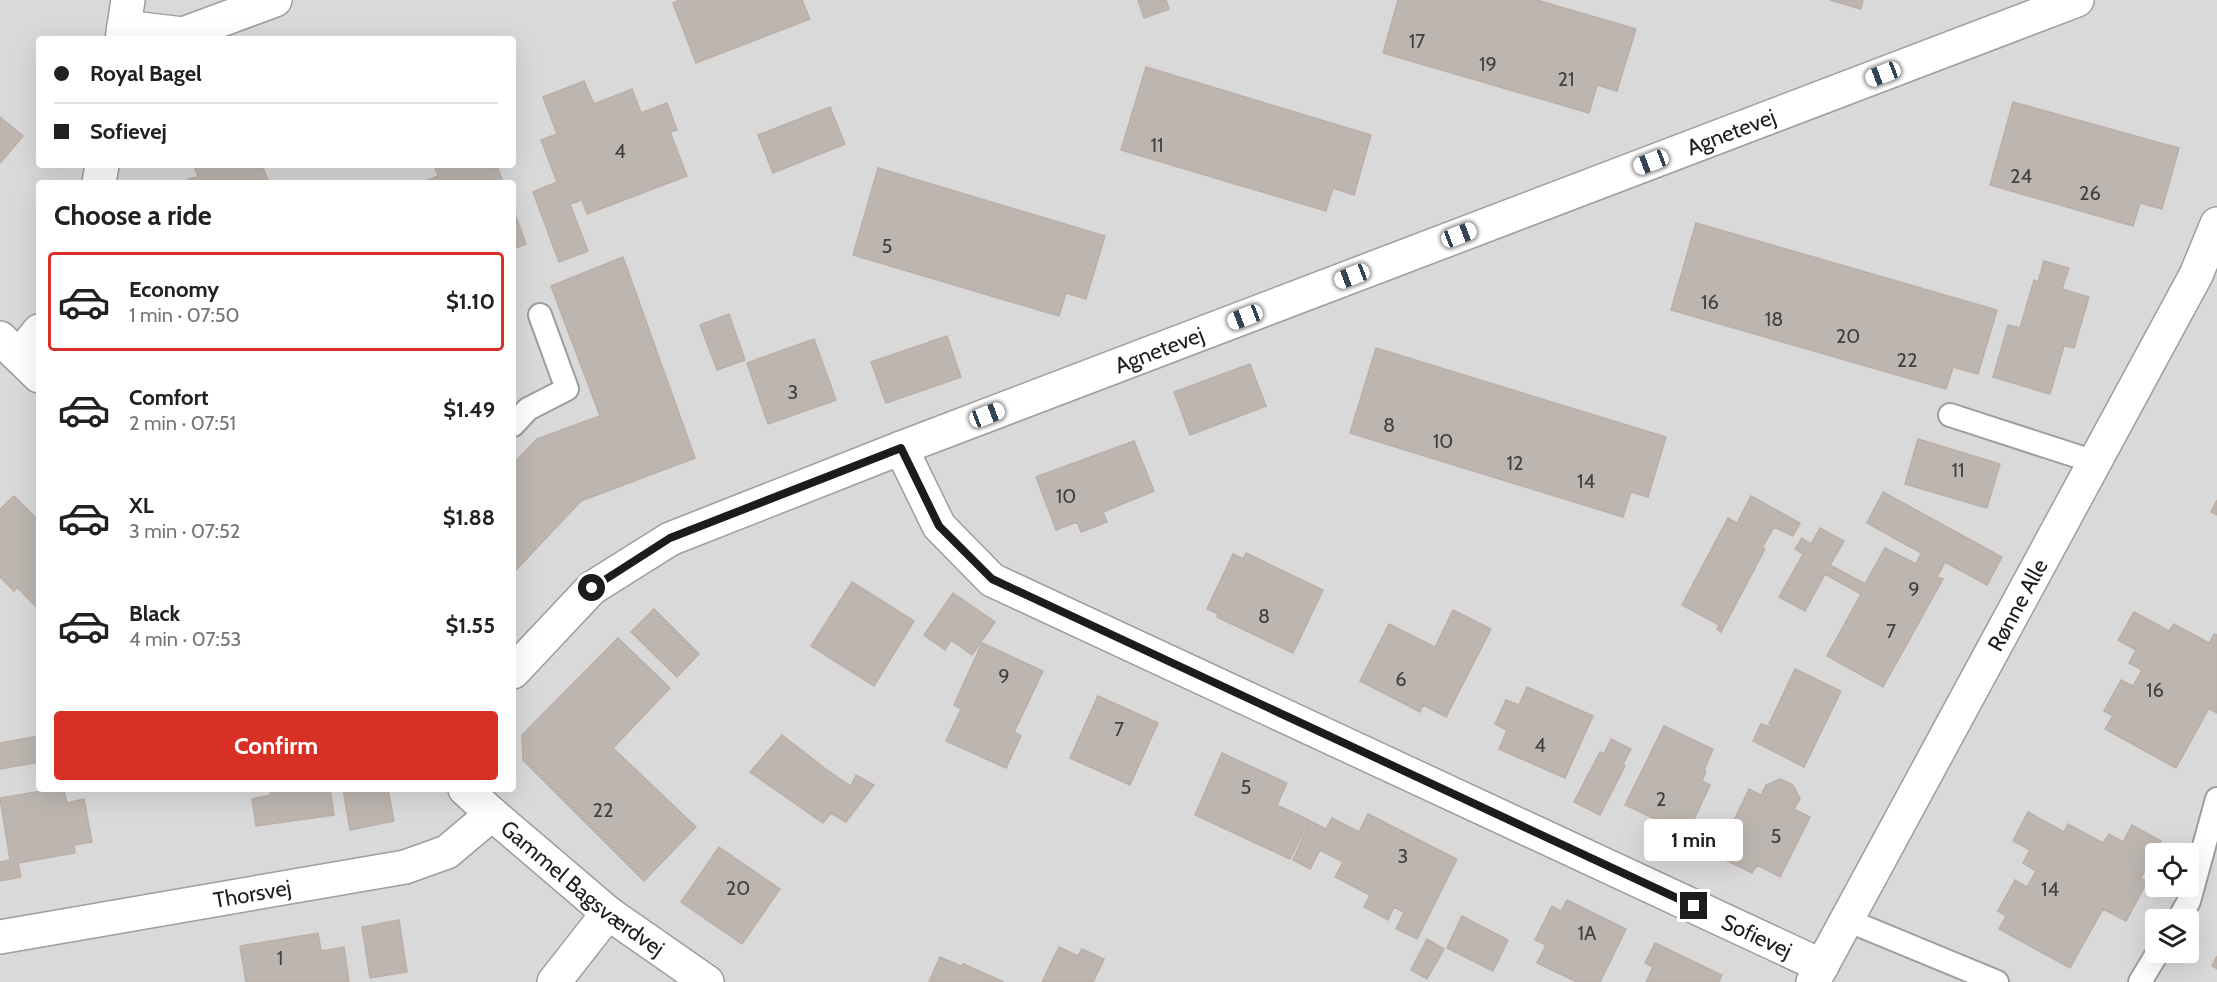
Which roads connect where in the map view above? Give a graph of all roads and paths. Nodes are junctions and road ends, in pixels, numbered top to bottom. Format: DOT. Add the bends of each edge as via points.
graph roads {
  1 [pos="275,0"];
  2 [pos="2077,0"];
  3 [pos="125,22"];
  4 [pos="2217,224"];
  5 [pos="2206,280"];
  6 [pos="540,315"];
  7 [pos="1950,415"];
  8 [pos="516,422"];
  9 [pos="901,448"];
  10 [pos="2094,462"];
  11 [pos="516,669"];
  12 [pos="468,792"];
  13 [pos="2217,798"];
  14 [pos="492,814"];
  15 [pos="2184,909"];
  16 [pos="608,913"];
  17 [pos="1847,920"];
  18 [pos="0,937"];
  19 [pos="2151,963"];
  20 [pos="1818,974"];
  21 [pos="554,982"];
  22 [pos="707,982"];
  23 [pos="1997,982"];
  24 [pos="2140,982"];
  1 -- 3 [label="street" via="183,34"];
  2 -- 9 [label="street, Agnetevej"];
  4 -- 5 [label="street, Rønne Alle"];
  5 -- 10 [label="street, Rønne Alle"];
  6 -- 8 [label="lane" via="567,389 528,409"];
  7 -- 10 [label="lane"];
  9 -- 11 [label="street, Agnetevej" via="670,538 592,588"];
  9 -- 20 [label="street, Sofievej" via="939,526 992,579"];
  10 -- 17 [label="street, Rønne Alle"];
  12 -- 14 [label="street, Gammel Bagsværdvej"];
  13 -- 15 [label="lane"];
  14 -- 16 [label="street, Gammel Bagsværdvej"];
  14 -- 18 [label="street, Thorsvej" via="447,852 405,867"];
  16 -- 21 [label="street"];
  16 -- 22 [label="street, Gammel Bagsværdvej"];
  17 -- 20 [label="street, Rønne Alle"];
  17 -- 23 [label="lane"];
  19 -- 24 [label="lane"];
}
